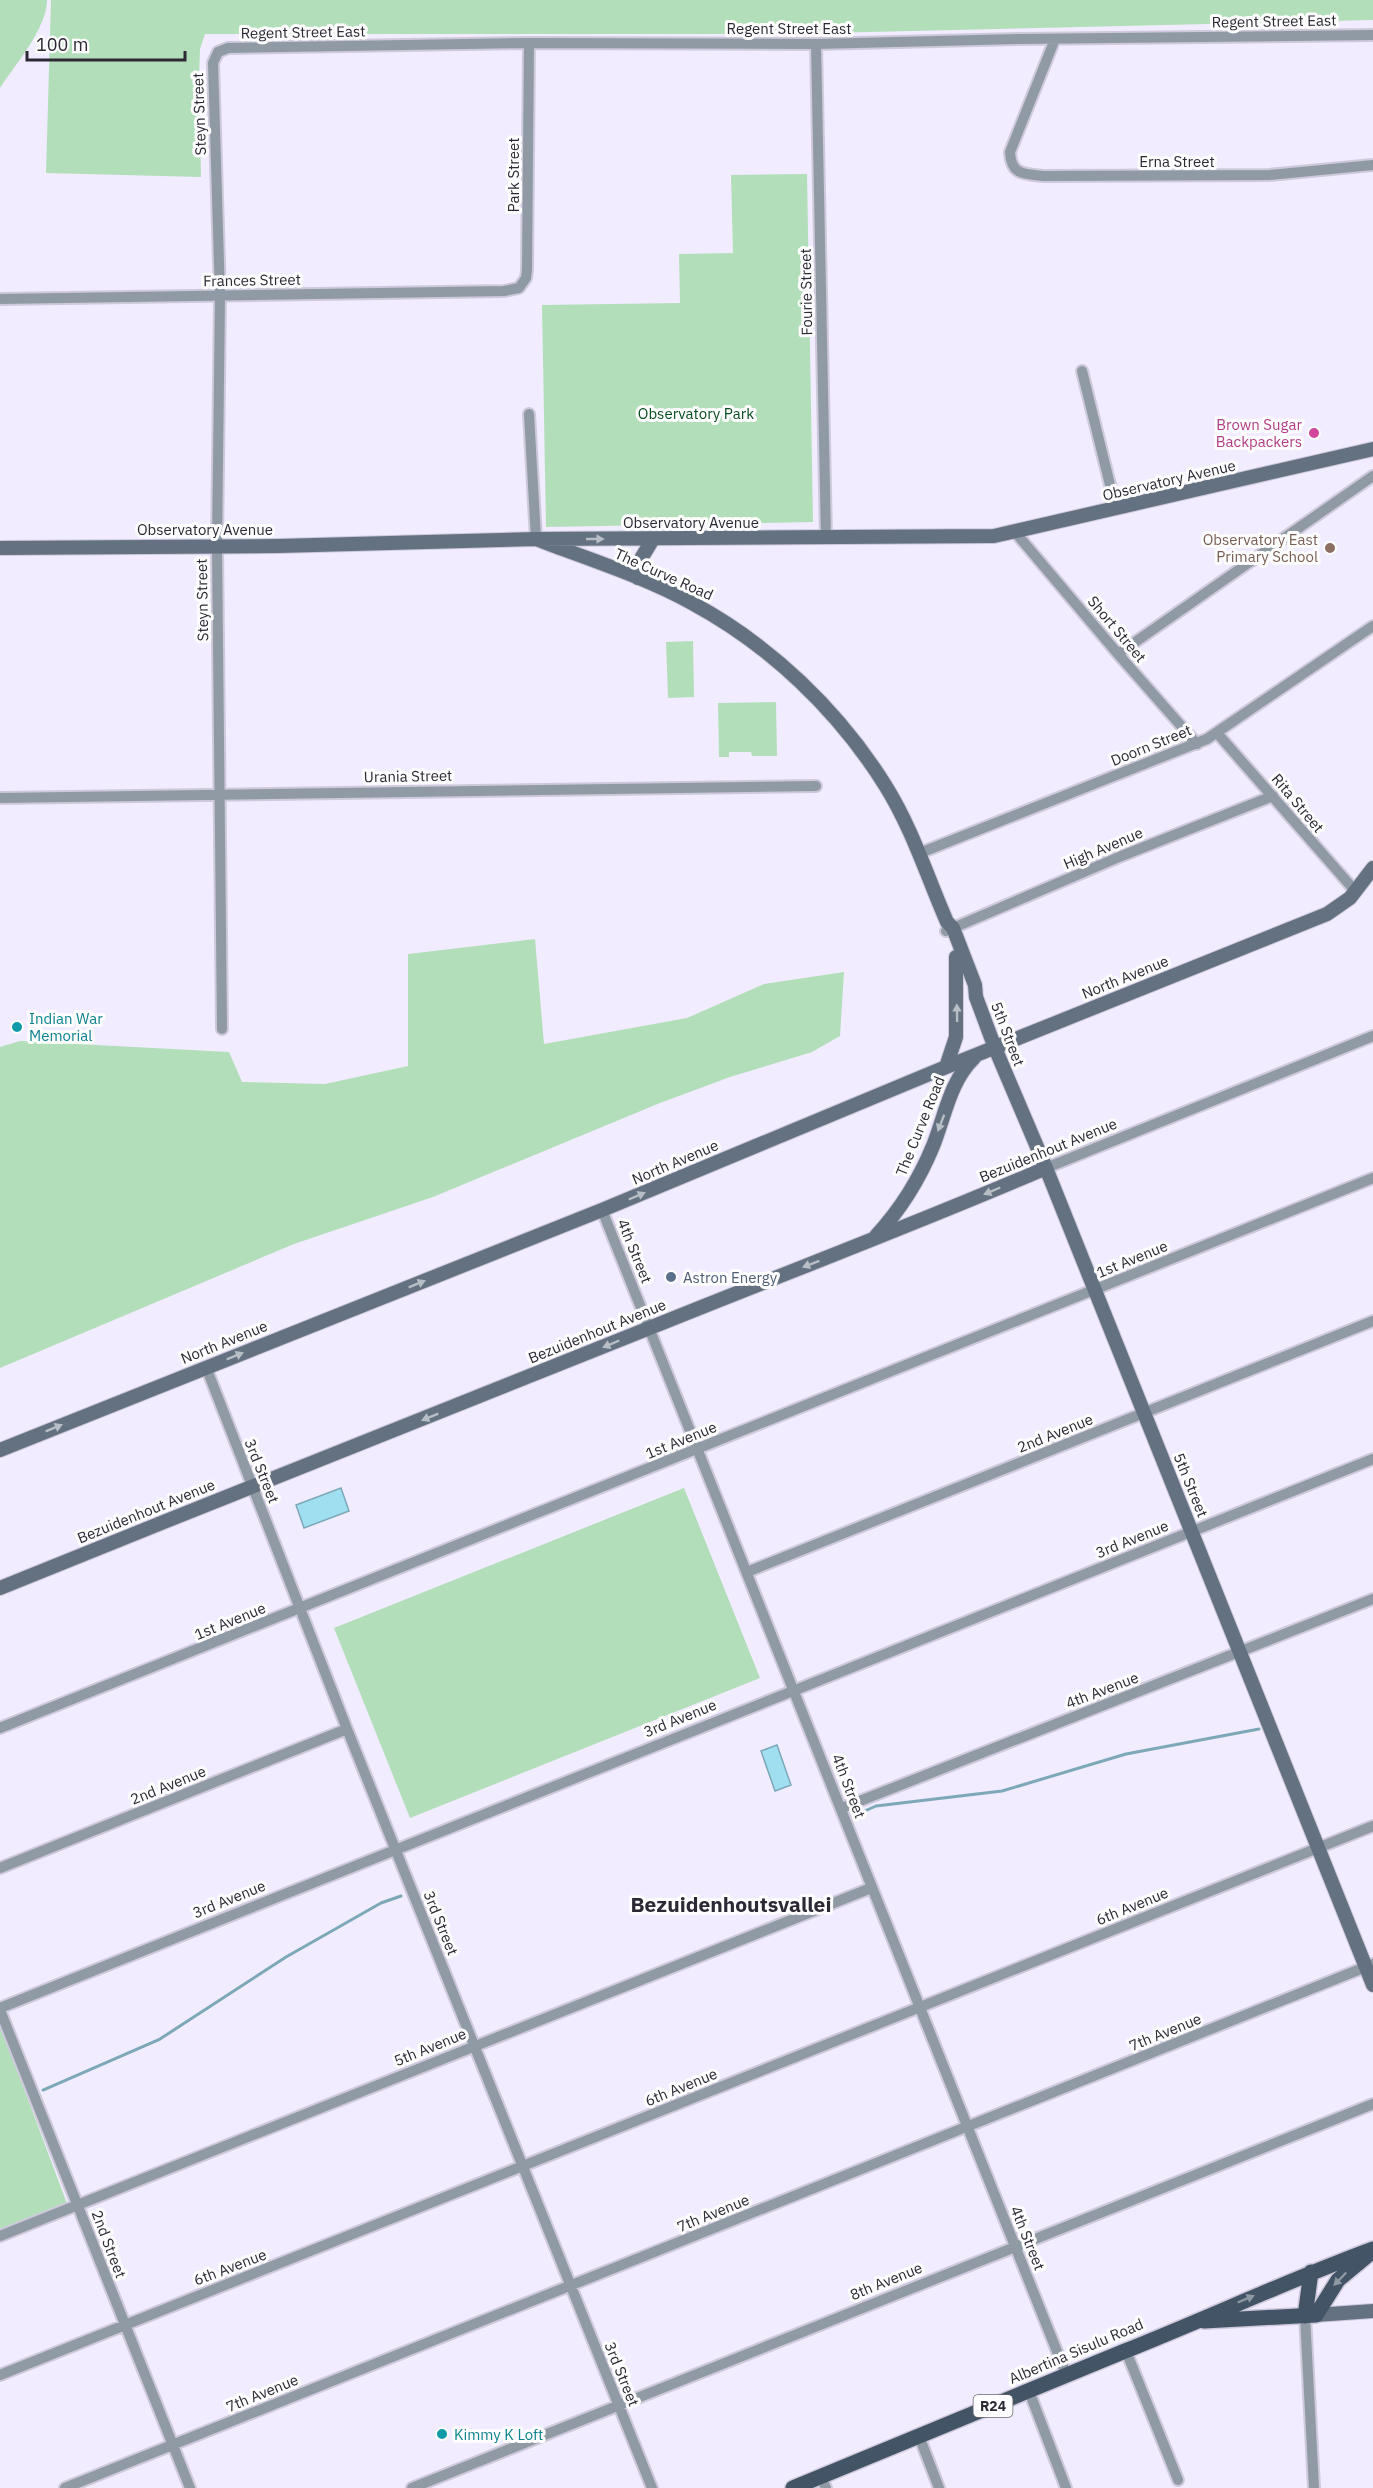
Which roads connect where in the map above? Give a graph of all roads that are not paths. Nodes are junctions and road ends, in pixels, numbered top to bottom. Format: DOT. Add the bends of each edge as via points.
graph roads {
  1 [pos="1373,35"];
  2 [pos="1055,39"];
  3 [pos="529,43"];
  4 [pos="816,44"];
  5 [pos="213,63"];
  6 [pos="1373,165"];
  7 [pos="504,291"];
  8 [pos="220,296"];
  9 [pos="0,299"];
  10 [pos="1082,371"];
  11 [pos="529,414"];
  12 [pos="1373,449"];
  13 [pos="1373,476"];
  14 [pos="1116,509"];
  15 [pos="1015,532"];
  16 [pos="826,538"];
  17 [pos="536,539"];
  18 [pos="653,539"];
  19 [pos="216,546"];
  20 [pos="0,548"];
  21 [pos="639,578"];
  22 [pos="1373,626"];
  23 [pos="1118,654"];
  24 [pos="1217,733"];
  25 [pos="1197,744"];
  26 [pos="816,786"];
  27 [pos="221,794"];
  28 [pos="1273,796"];
  29 [pos="0,798"];
  30 [pos="920,853"];
  31 [pos="1373,868"];
  32 [pos="1356,892"];
  33 [pos="949,927"];
  34 [pos="956,957"];
  35 [pos="976,997"];
  36 [pos="222,1029"];
  37 [pos="1373,1036"];
  38 [pos="995,1048"];
  39 [pos="978,1054"];
  40 [pos="946,1067"];
  41 [pos="930,1074"];
  42 [pos="953,1090"];
  43 [pos="1046,1168"];
  44 [pos="1373,1178"];
  45 [pos="602,1210"];
  46 [pos="873,1240"];
  47 [pos="1095,1290"];
  48 [pos="1373,1321"];
  49 [pos="649,1328"];
  50 [pos="206,1367"];
  51 [pos="1145,1413"];
  52 [pos="698,1449"];
  53 [pos="0,1450"];
  54 [pos="1373,1459"];
  55 [pos="251,1486"];
  56 [pos="1192,1532"];
  57 [pos="747,1572"];
  58 [pos="0,1588"];
  59 [pos="1373,1599"];
  60 [pos="300,1610"];
  61 [pos="1241,1652"];
  62 [pos="795,1689"];
  63 [pos="0,1728"];
  64 [pos="346,1729"];
  65 [pos="842,1808"];
  66 [pos="1373,1826"];
  67 [pos="395,1848"];
  68 [pos="1318,1848"];
  69 [pos="0,1868"];
  70 [pos="872,1888"];
  71 [pos="1369,1966"];
  72 [pos="1373,1985"];
  73 [pos="920,2007"];
  74 [pos="0,2009"];
  75 [pos="474,2045"];
  76 [pos="1373,2104"];
  77 [pos="968,2127"];
  78 [pos="521,2166"];
  79 [pos="77,2204"];
  80 [pos="0,2236"];
  81 [pos="1016,2247"];
  82 [pos="1373,2250"];
  83 [pos="1311,2272"];
  84 [pos="571,2286"];
  85 [pos="1373,2311"];
  86 [pos="1311,2315"];
  87 [pos="1192,2322"];
  88 [pos="124,2324"];
  89 [pos="1126,2351"];
  90 [pos="1066,2374"];
  91 [pos="0,2375"];
  92 [pos="1029,2391"];
  93 [pos="619,2406"];
  94 [pos="919,2436"];
  95 [pos="173,2445"];
  96 [pos="1178,2480"];
  97 [pos="823,2482"];
  98 [pos="65,2488"];
  99 [pos="190,2488"];
  100 [pos="412,2488"];
  101 [pos="652,2488"];
  102 [pos="793,2488"];
  103 [pos="939,2488"];
  104 [pos="1066,2488"];
  105 [pos="1314,2488"];
  1 -- 2 [label="street, Regent Street East"];
  2 -- 4 [label="street, Regent Street East"];
  2 -- 6 [label="street, Erna Street" via="1010,152 1017,171 1043,176 1269,175"];
  3 -- 4 [label="street, Regent Street East"];
  3 -- 5 [label="street, Regent Street East" via="228,48 218,52"];
  3 -- 7 [label="street, Park Street" via="527,270 519,288"];
  4 -- 16 [label="street, Fourie Street"];
  5 -- 8 [label="street, Steyn Street"];
  7 -- 8 [label="street, Frances Street"];
  8 -- 9 [label="street, Frances Street"];
  8 -- 19 [label="street, Steyn Street"];
  10 -- 14 [label="street"];
  11 -- 17 [label="street"];
  12 -- 14 [label="street, Observatory Avenue"];
  13 -- 23 [label="street"];
  14 -- 15 [label="street, Observatory Avenue"];
  15 -- 16 [label="street, Observatory Avenue" via="994,536"];
  15 -- 23 [label="street, Short Street"];
  16 -- 18 [label="street, Observatory Avenue"];
  17 -- 18 [label="street, Observatory Avenue, one-way"];
  17 -- 19 [label="street, Observatory Avenue"];
  17 -- 21 [label="street, The Curve Road"];
  18 -- 21 [label="street" via="642,557"];
  19 -- 20 [label="street, Observatory Avenue"];
  19 -- 27 [label="street, Steyn Street"];
  21 -- 30 [label="street, The Curve Road" via="717,617 802,682 847,732 886,786"];
  22 -- 24 [label="street, Doorn Street"];
  23 -- 25 [label="street, Short Street"];
  24 -- 25 [label="street, Doorn Street"];
  24 -- 28 [label="street, Rita Street"];
  25 -- 30 [label="street, Doorn Street"];
  26 -- 27 [label="street, Urania Street"];
  27 -- 29 [label="street, Urania Street"];
  27 -- 36 [label="street, Steyn Street"];
  28 -- 32 [label="street, Rita Street"];
  28 -- 33 [label="street, High Avenue"];
  30 -- 33 [label="street, The Curve Road"];
  31 -- 32 [label="street, North Avenue"];
  32 -- 38 [label="street, North Avenue" via="1328,914"];
  33 -- 34 [label="street, 5th Street"];
  33 -- 35 [label="street, 5th Street" via="975,985"];
  34 -- 35 [label="street, 5th Street"];
  40 -- 34 [label="street, one-way" via="956,1037"];
  35 -- 38 [label="street, 5th Street"];
  37 -- 43 [label="street, Bezuidenhout Avenue"];
  38 -- 39 [label="street, North Avenue"];
  38 -- 43 [label="street, 5th Street"];
  39 -- 40 [label="street, North Avenue"];
  39 -- 42 [label="street, The Curve Road" via="960,1072"];
  40 -- 41 [label="street, North Avenue"];
  41 -- 42 [label="street" via="942,1078"];
  45 -- 41 [label="street, North Avenue, one-way"];
  42 -- 46 [label="street, The Curve Road, one-way" via="933,1145 909,1194"];
  43 -- 46 [label="street, Bezuidenhout Avenue, one-way"];
  43 -- 47 [label="street, 5th Street"];
  44 -- 47 [label="street, 1st Avenue"];
  45 -- 49 [label="street, 4th Street"];
  50 -- 45 [label="street, North Avenue, one-way"];
  46 -- 49 [label="street, Bezuidenhout Avenue, one-way"];
  47 -- 51 [label="street, 5th Street"];
  47 -- 52 [label="street, 1st Avenue"];
  48 -- 51 [label="street, 2nd Avenue"];
  49 -- 52 [label="street, 4th Street"];
  49 -- 55 [label="street, Bezuidenhout Avenue, one-way"];
  53 -- 50 [label="street, North Avenue, one-way"];
  50 -- 55 [label="street, 3rd Street"];
  51 -- 56 [label="street, 5th Street"];
  51 -- 57 [label="street, 2nd Avenue"];
  52 -- 57 [label="street, 4th Street"];
  52 -- 60 [label="street, 1st Avenue"];
  54 -- 56 [label="street, 3rd Avenue"];
  55 -- 58 [label="street, Bezuidenhout Avenue"];
  55 -- 60 [label="street, 3rd Street"];
  56 -- 61 [label="street, 5th Street"];
  56 -- 62 [label="street, 3rd Avenue"];
  57 -- 62 [label="street, 4th Street"];
  59 -- 61 [label="street, 4th Avenue"];
  60 -- 63 [label="street, 1st Avenue"];
  60 -- 64 [label="street, 3rd Street"];
  61 -- 65 [label="street, 4th Avenue"];
  61 -- 68 [label="street, 5th Street"];
  62 -- 65 [label="street, 4th Street"];
  62 -- 67 [label="street, 3rd Avenue"];
  64 -- 67 [label="street, 3rd Street"];
  64 -- 69 [label="street, 2nd Avenue"];
  65 -- 70 [label="street, 4th Street"];
  66 -- 68 [label="street, 6th Avenue"];
  67 -- 74 [label="street, 3rd Avenue"];
  67 -- 75 [label="street, 3rd Street"];
  68 -- 71 [label="street, 5th Street"];
  68 -- 73 [label="street, 6th Avenue"];
  70 -- 73 [label="street, 4th Street"];
  70 -- 75 [label="street, 5th Avenue"];
  71 -- 72 [label="street, 5th Street"];
  71 -- 77 [label="street, 7th Avenue"];
  73 -- 77 [label="street, 4th Street"];
  73 -- 78 [label="street, 6th Avenue"];
  74 -- 79 [label="street, 2nd Street"];
  75 -- 78 [label="street, 3rd Street"];
  75 -- 79 [label="street, 5th Avenue"];
  76 -- 81 [label="street, 8th Avenue"];
  77 -- 81 [label="street, 4th Street"];
  77 -- 84 [label="street, 7th Avenue"];
  78 -- 84 [label="street, 3rd Street"];
  78 -- 88 [label="street, 6th Avenue"];
  79 -- 80 [label="street, 5th Avenue"];
  79 -- 88 [label="street, 2nd Street"];
  81 -- 90 [label="street, 4th Street"];
  81 -- 93 [label="street, 8th Avenue"];
  82 -- 83 [label="main road, Albertina Sisulu Road / R24"];
  82 -- 86 [label="main road, R24, one-way" via="1338,2280"];
  83 -- 86 [label="main road"];
  87 -- 83 [label="main road, Albertina Sisulu Road / R24, one-way"];
  84 -- 93 [label="street, 3rd Street"];
  84 -- 95 [label="street, 7th Avenue"];
  85 -- 86 [label="street"];
  86 -- 87 [label="main road, R24"];
  86 -- 105 [label="street"];
  87 -- 89 [label="main road, Albertina Sisulu Road / R24"];
  88 -- 91 [label="street, 6th Avenue"];
  88 -- 95 [label="street, 2nd Street"];
  89 -- 90 [label="main road, Albertina Sisulu Road / R24"];
  89 -- 96 [label="street"];
  90 -- 92 [label="main road, Albertina Sisulu Road / R24"];
  92 -- 94 [label="main road, Albertina Sisulu Road / R24"];
  92 -- 104 [label="street"];
  93 -- 100 [label="street, 8th Avenue"];
  93 -- 101 [label="street, 3rd Street"];
  94 -- 97 [label="main road, Albertina Sisulu Road / R24"];
  94 -- 103 [label="street"];
  95 -- 98 [label="street, 7th Avenue"];
  95 -- 99 [label="street, 2nd Street"];
  97 -- 102 [label="main road, Albertina Sisulu Road / R24"];
}
